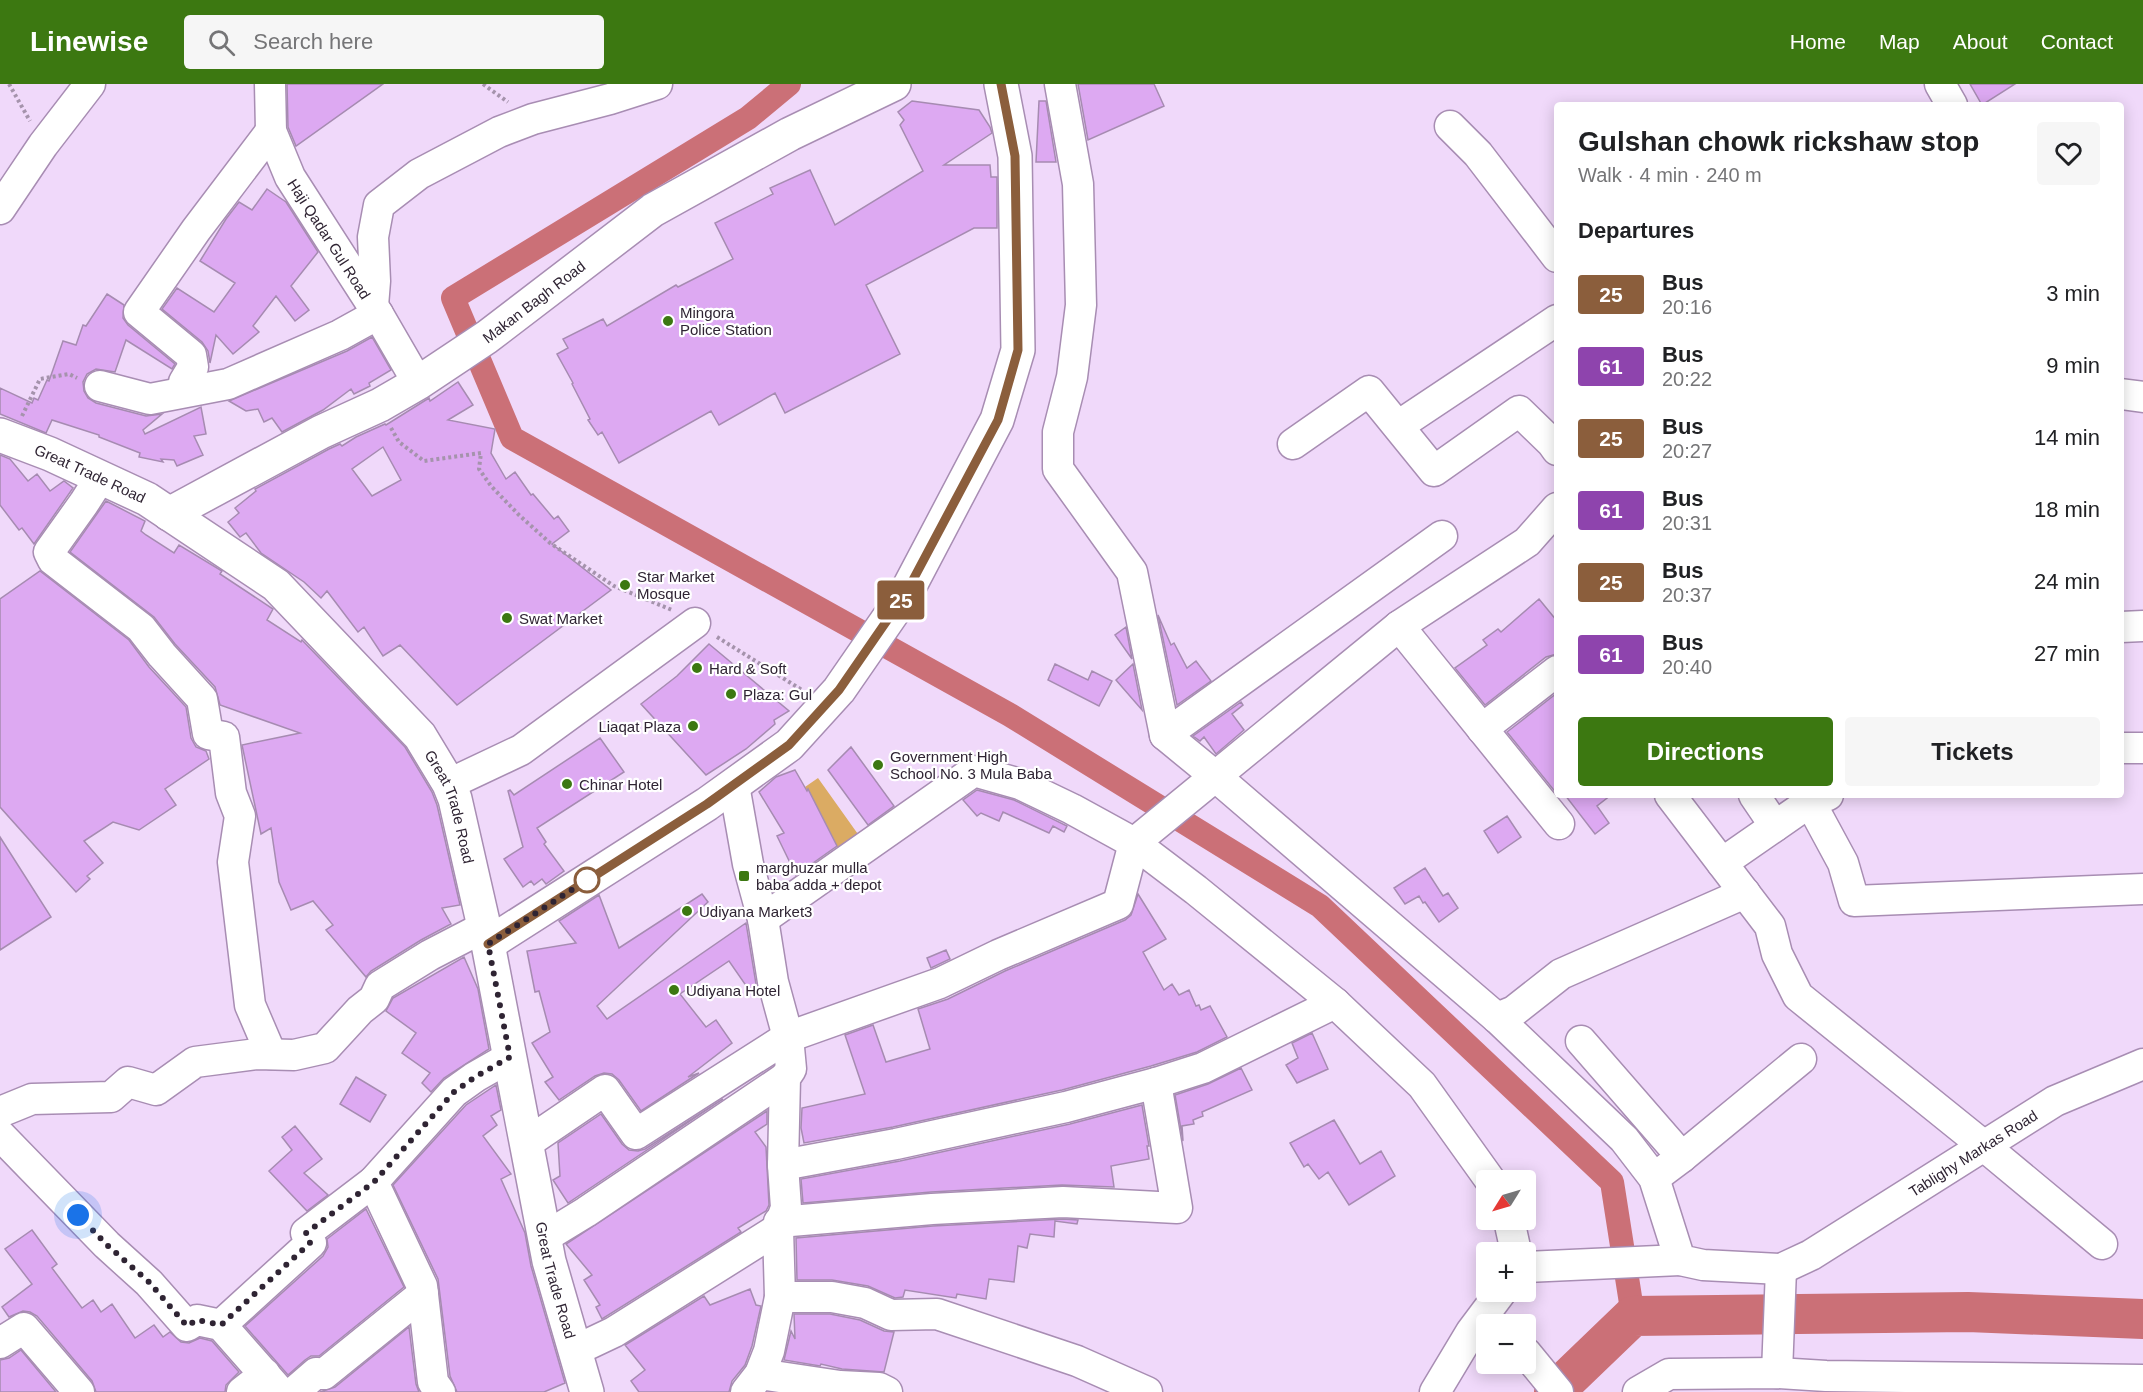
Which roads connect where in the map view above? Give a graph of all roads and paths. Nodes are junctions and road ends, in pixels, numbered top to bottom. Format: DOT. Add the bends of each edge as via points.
graph roads {
  1 [pos="9,84"];
  2 [pos="90,84"];
  3 [pos="270,84"];
  4 [pos="657,84"];
  5 [pos="894,84"];
  6 [pos="1001,84"];
  7 [pos="1060,84"];
  8 [pos="1940,84"];
  9 [pos="1950,102"];
  10 [pos="1450,126"];
  11 [pos="271,131"];
  12 [pos="43,146"];
  13 [pos="0,209"];
  14 [pos="1554,253"];
  15 [pos="376,310"];
  16 [pos="1554,322"];
  17 [pos="418,383"];
  18 [pos="100,387"];
  19 [pos="183,392"];
  20 [pos="2124,394"];
  21 [pos="2143,397"];
  22 [pos="380,405"];
  23 [pos="1398,426"];
  24 [pos="5,437"];
  25 [pos="1293,444"];
  26 [pos="1554,446"];
  27 [pos="100,478"];
  28 [pos="1554,511"];
  29 [pos="169,514"];
  30 [pos="1442,536"];
  31 [pos="695,623"];
  32 [pos="1399,626"];
  33 [pos="2143,626"];
  34 [pos="2124,627"];
  35 [pos="1554,673"];
  36 [pos="833,697"];
  37 [pos="1482,729"];
  38 [pos="1165,735"];
  39 [pos="2124,748"];
  40 [pos="2143,748"];
  41 [pos="1215,776"];
  42 [pos="449,784"];
  43 [pos="734,785"];
  44 [pos="1672,798"];
  45 [pos="1756,798"];
  46 [pos="1819,799"];
  47 [pos="1558,809"];
  48 [pos="1775,826"];
  49 [pos="1134,843"];
  50 [pos="1722,863"];
  51 [pos="2143,889"];
  52 [pos="1745,893"];
  53 [pos="763,919"];
  54 [pos="486,935"];
  55 [pos="1335,1003"];
  56 [pos="1497,1018"];
  57 [pos="788,1037"];
  58 [pos="1581,1041"];
  59 [pos="271,1054"];
  60 [pos="510,1057"];
  61 [pos="1801,1059"];
  62 [pos="2143,1064"];
  63 [pos="785,1078"];
  64 [pos="1156,1083"];
  65 [pos="0,1112"];
  66 [pos="0,1135"];
  67 [pos="527,1143"];
  68 [pos="1984,1146"];
  69 [pos="1682,1157"];
  70 [pos="783,1165"];
  71 [pos="1483,1170"];
  72 [pos="1654,1178"];
  73 [pos="374,1182"];
  74 [pos="779,1226"];
  75 [pos="545,1237"];
  76 [pos="2102,1244"];
  77 [pos="1680,1260"];
  78 [pos="1536,1267"];
  79 [pos="1781,1269"];
  80 [pos="423,1294"];
  81 [pos="780,1297"];
  82 [pos="1497,1311"];
  83 [pos="221,1325"];
  84 [pos="0,1343"];
  85 [pos="576,1350"];
  86 [pos="1536,1365"];
  87 [pos="1777,1372"];
  88 [pos="2143,1380"];
  89 [pos="753,1383"];
  90 [pos="1737,1383"];
  91 [pos="262,1386"];
  92 [pos="873,1390"];
  93 [pos="79,1392"];
  94 [pos="294,1392"];
  95 [pos="440,1392"];
  96 [pos="587,1392"];
  97 [pos="1147,1392"];
  98 [pos="1435,1392"];
  99 [pos="1558,1392"];
  100 [pos="1638,1392"];
  1 -- 12 [label="path"];
  2 -- 12 [label="street"];
  3 -- 11 [label="street, Haji Qadar Gul Road"];
  4 -- 15 [label="street" via="499,132 419,174 379,205 373,237"];
  5 -- 17 [label="main road, Makan Bagh Road" via="789,134 653,210 487,337"];
  6 -- 36 [label="main road" via="1015,156 1018,350 998,420 906,593"];
  7 -- 38 [label="street" via="1078,184 1081,305 1072,377 1058,432 1058,469 1132,572"];
  8 -- 9 [label="street"];
  10 -- 14 [label="street" via="1478,154"];
  11 -- 15 [label="street, Haji Qadar Gul Road" via="290,177"];
  11 -- 19 [label="street" via="139,312 191,356 193,367"];
  12 -- 13 [label="street"];
  15 -- 17 [label="street, Haji Qadar Gul Road"];
  15 -- 19 [label="street" via="340,335 228,384"];
  16 -- 23 [label="street"];
  17 -- 22 [label="main road, Makan Bagh Road"];
  18 -- 19 [label="street" via="150,399"];
  18 -- 24 [label="path" via="69,374 40,379"];
  20 -- 21 [label="street"];
  22 -- 29 [label="main road, Makan Bagh Road" via="321,432"];
  22 -- 31 [label="path" via="399,442 424,461 481,453 479,469 491,486 550,543 614,586"];
  23 -- 25 [label="street" via="1369,391"];
  23 -- 26 [label="street" via="1434,471 1520,411"];
  24 -- 27 [label="main road, Great Trade Road"];
  27 -- 29 [label="main road, Great Trade Road" via="147,499"];
  27 -- 59 [label="street" via="49,552 53,560 141,628 202,699 208,734 224,737 231,793 240,816 233,862 250,1005"];
  28 -- 32 [label="street" via="1527,542"];
  29 -- 42 [label="main road, Great Trade Road" via="276,585 420,735"];
  30 -- 38 [label="street"];
  31 -- 36 [label="path"];
  31 -- 42 [label="street" via="521,750"];
  32 -- 37 [label="street"];
  32 -- 41 [label="street"];
  33 -- 34 [label="street"];
  35 -- 37 [label="street"];
  36 -- 43 [label="main road" via="789,745"];
  37 -- 47 [label="street"];
  38 -- 41 [label="street"];
  39 -- 40 [label="street"];
  41 -- 49 [label="street"];
  41 -- 56 [label="street"];
  42 -- 54 [label="main road, Great Trade Road"];
  43 -- 53 [label="street" via="748,864"];
  43 -- 54 [label="main road"];
  44 -- 50 [label="street"];
  45 -- 48 [label="street"];
  46 -- 48 [label="street"];
  46 -- 51 [label="street" via="1854,901"];
  48 -- 50 [label="street"];
  49 -- 53 [label="street" via="1020,784 974,771"];
  49 -- 55 [label="street"];
  49 -- 57 [label="street" via="1118,904 940,983"];
  50 -- 52 [label="street"];
  52 -- 56 [label="street" via="1561,974 1514,1011"];
  52 -- 68 [label="street" via="1770,926 1777,954 1798,996"];
  53 -- 57 [label="street" via="773,982"];
  54 -- 59 [label="street" via="430,955 380,986 374,999 325,1048 294,1055"];
  54 -- 60 [label="main road, Great Trade Road"];
  55 -- 64 [label="street" via="1203,1068"];
  55 -- 71 [label="street" via="1422,1086"];
  56 -- 72 [label="street" via="1624,1139"];
  57 -- 63 [label="street" via="791,1069"];
  57 -- 67 [label="street" via="636,1134 605,1090"];
  58 -- 69 [label="street"];
  59 -- 65 [label="street" via="195,1062 156,1090 128,1082 111,1097 32,1099"];
  60 -- 67 [label="main road, Great Trade Road"];
  60 -- 73 [label="street" via="454,1092"];
  61 -- 69 [label="street"];
  62 -- 68 [label="street, Tablighy Markas Road" via="2055,1101"];
  63 -- 70 [label="street"];
  63 -- 75 [label="street"];
  64 -- 70 [label="street" via="1066,1107"];
  64 -- 74 [label="street" via="1178,1208 1063,1202 932,1209"];
  66 -- 83 [label="street" via="107,1245 149,1282 187,1326 197,1320"];
  67 -- 75 [label="main road, Great Trade Road"];
  68 -- 76 [label="street"];
  68 -- 79 [label="street, Tablighy Markas Road" via="1810,1255"];
  69 -- 72 [label="street"];
  70 -- 74 [label="street" via="786,1208"];
  72 -- 77 [label="street"];
  73 -- 80 [label="street"];
  73 -- 83 [label="street" via="306,1233 310,1243"];
  74 -- 81 [label="street"];
  74 -- 85 [label="street" via="614,1332"];
  75 -- 85 [label="main road, Great Trade Road"];
  77 -- 78 [label="street"];
  77 -- 79 [label="street"];
  79 -- 87 [label="street"];
  80 -- 94 [label="street" via="324,1374 316,1373"];
  80 -- 95 [label="street" via="433,1382"];
  81 -- 89 [label="street" via="770,1351"];
  81 -- 97 [label="street" via="832,1297 865,1303 891,1315 937,1314 1077,1361"];
  82 -- 98 [label="street" via="1471,1332"];
  83 -- 91 [label="street"];
  84 -- 93 [label="street" via="24,1328"];
  85 -- 96 [label="main road, Great Trade Road"];
  86 -- 99 [label="street"];
  87 -- 88 [label="street"];
  87 -- 90 [label="street"];
  89 -- 92 [label="street"];
  90 -- 100 [label="street" via="1670,1374"];
}
